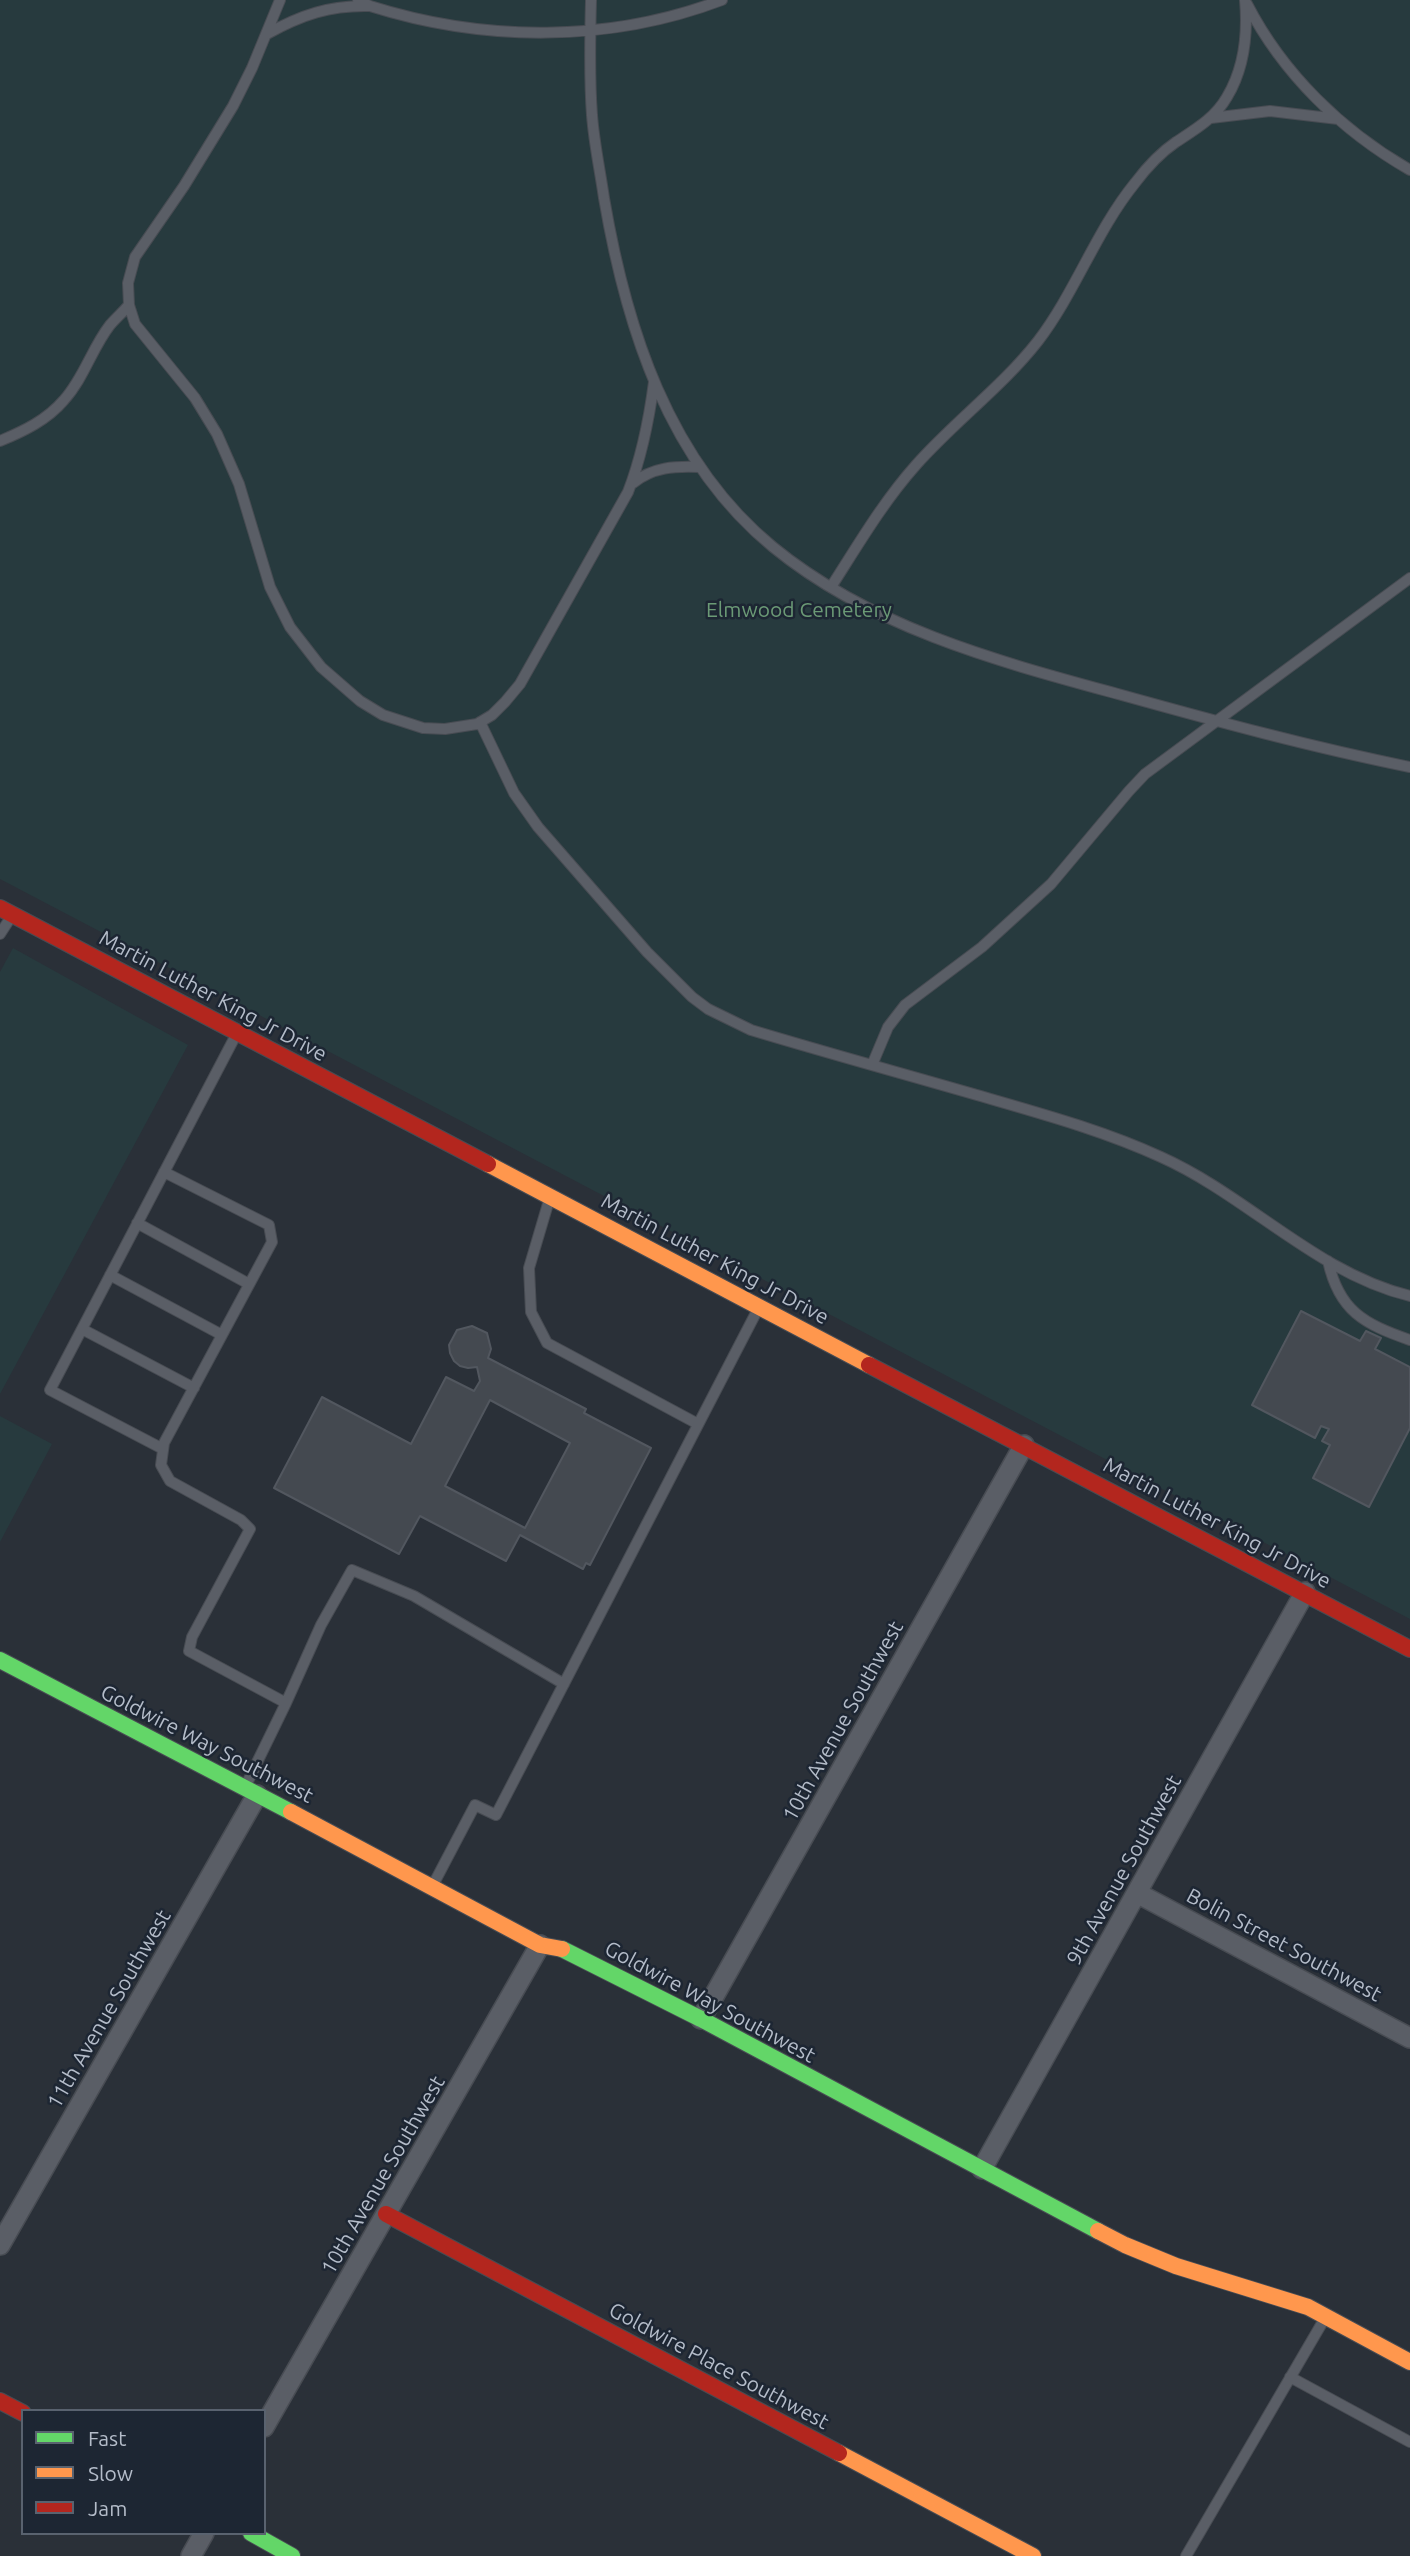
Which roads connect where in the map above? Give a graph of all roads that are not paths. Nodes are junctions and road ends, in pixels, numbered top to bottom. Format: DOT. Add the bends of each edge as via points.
graph roads {
  1 [pos="280,0"];
  2 [pos="358,0"];
  3 [pos="592,0"];
  4 [pos="722,0"];
  5 [pos="1245,0"];
  6 [pos="370,6"];
  7 [pos="591,30"];
  8 [pos="267,34"];
  9 [pos="1210,118"];
  10 [pos="1338,119"];
  11 [pos="1410,170"];
  12 [pos="129,306"];
  13 [pos="654,382"];
  14 [pos="0,441"];
  15 [pos="699,467"];
  16 [pos="630,485"];
  17 [pos="1410,578"];
  18 [pos="831,587"];
  19 [pos="1217,721"];
  20 [pos="480,722"];
  21 [pos="1410,767"];
  22 [pos="6,911"];
  23 [pos="0,934"];
  24 [pos="237,1032"];
  25 [pos="872,1065"];
  26 [pos="164,1172"];
  27 [pos="550,1197"];
  28 [pos="137,1223"];
  29 [pos="1328,1261"];
  30 [pos="110,1275"];
  31 [pos="249,1284"];
  32 [pos="1410,1296"];
  33 [pos="759,1306"];
  34 [pos="82,1329"];
  35 [pos="222,1335"];
  36 [pos="1410,1340"];
  37 [pos="194,1388"];
  38 [pos="698,1424"];
  39 [pos="1024,1445"];
  40 [pos="163,1449"];
  41 [pos="1305,1592"];
  42 [pos="1410,1649"];
  43 [pos="0,1660"];
  44 [pos="564,1684"];
  45 [pos="286,1703"];
  46 [pos="251,1792"];
  47 [pos="432,1886"];
  48 [pos="1137,1893"];
  49 [pos="540,1945"];
  50 [pos="701,2019"];
  51 [pos="1410,2038"];
  52 [pos="982,2169"];
  53 [pos="386,2214"];
  54 [pos="0,2245"];
  55 [pos="1326,2317"];
  56 [pos="1410,2362"];
  57 [pos="1290,2377"];
  58 [pos="0,2401"];
  59 [pos="21,2412"];
  60 [pos="266,2424"];
  61 [pos="1410,2442"];
  62 [pos="203,2535"];
  63 [pos="255,2535"];
  64 [pos="191,2556"];
  65 [pos="292,2556"];
  66 [pos="1033,2556"];
  67 [pos="1186,2556"];
  1 -- 8 [label="lane"];
  2 -- 6 [label="lane"];
  3 -- 7 [label="lane"];
  4 -- 7 [label="lane" via="668,17"];
  5 -- 9 [label="lane" via="1245,50 1227,97"];
  5 -- 10 [label="lane" via="1289,68"];
  6 -- 7 [label="lane" via="430,23 485,31"];
  6 -- 8 [label="lane" via="322,9"];
  7 -- 13 [label="lane" via="592,116 606,209 622,283"];
  8 -- 12 [label="lane" via="215,138 135,257 128,283"];
  9 -- 10 [label="lane" via="1270,111"];
  9 -- 18 [label="lane" via="1160,155 1133,184 1038,341 914,466"];
  10 -- 11 [label="lane"];
  12 -- 14 [label="lane" via="109,326 65,400 33,426"];
  12 -- 20 [label="lane" via="135,324 195,398 217,434 239,484 270,587 290,627 321,667 360,701 401,723 445,729"];
  13 -- 15 [label="lane"];
  13 -- 16 [label="lane" via="643,446"];
  15 -- 16 [label="lane" via="660,469"];
  15 -- 18 [label="lane" via="725,502 772,547"];
  16 -- 20 [label="lane" via="520,684"];
  17 -- 19 [label="lane"];
  18 -- 19 [label="lane" via="894,622 965,650"];
  19 -- 21 [label="lane"];
  19 -- 25 [label="lane" via="1145,774 1015,919 905,1005 888,1027"];
  20 -- 25 [label="lane" via="514,793 538,827 692,997 751,1030"];
  22 -- 23 [label="lane"];
  22 -- 24 [label="street, Martin Luther King Jr Drive"];
  24 -- 26 [label="lane"];
  24 -- 27 [label="street, Martin Luther King Jr Drive"];
  25 -- 29 [label="lane" via="1122,1139 1204,1179"];
  26 -- 28 [label="lane"];
  26 -- 31 [label="lane" via="269,1225 272,1242"];
  27 -- 33 [label="street, Martin Luther King Jr Drive"];
  27 -- 38 [label="lane" via="529,1268 531,1312 547,1343"];
  28 -- 30 [label="lane"];
  28 -- 31 [label="lane"];
  29 -- 32 [label="lane"];
  29 -- 36 [label="lane" via="1334,1285 1353,1312"];
  30 -- 34 [label="lane"];
  30 -- 35 [label="lane"];
  31 -- 35 [label="lane"];
  33 -- 38 [label="lane"];
  33 -- 39 [label="street, Martin Luther King Jr Drive"];
  34 -- 37 [label="lane"];
  34 -- 40 [label="lane" via="50,1390"];
  35 -- 37 [label="lane"];
  37 -- 40 [label="lane"];
  38 -- 44 [label="lane"];
  39 -- 41 [label="street, Martin Luther King Jr Drive"];
  39 -- 50 [label="street, 10th Avenue Southwest"];
  40 -- 45 [label="lane" via="161,1465 170,1481 241,1520 250,1530 192,1637 189,1651"];
  41 -- 42 [label="street, Martin Luther King Jr Drive"];
  41 -- 48 [label="street, 9th Avenue Southwest"];
  43 -- 46 [label="street, Goldwire Way Southwest"];
  44 -- 45 [label="lane" via="414,1596 352,1570"];
  44 -- 47 [label="lane" via="496,1815 475,1805"];
  45 -- 46 [label="lane"];
  46 -- 47 [label="street, Goldwire Way Southwest"];
  46 -- 54 [label="street, 11th Avenue Southwest"];
  47 -- 49 [label="street, Goldwire Way Southwest"];
  48 -- 51 [label="street, Bolin Street Southwest"];
  48 -- 52 [label="street, 9th Avenue Southwest"];
  49 -- 50 [label="street, Goldwire Way Southwest" via="564,1949"];
  49 -- 53 [label="street, 10th Avenue Southwest"];
  50 -- 52 [label="street, Goldwire Way Southwest"];
  52 -- 55 [label="street, Goldwire Way Southwest" via="1125,2245"];
  53 -- 60 [label="street, 10th Avenue Southwest"];
  53 -- 66 [label="street, Goldwire Place Southwest"];
  55 -- 56 [label="street, Goldwire Way Southwest"];
  55 -- 57 [label="lane"];
  57 -- 61 [label="lane"];
  57 -- 67 [label="lane"];
  58 -- 59 [label="street"];
  62 -- 64 [label="street"];
  63 -- 65 [label="street"];
}
